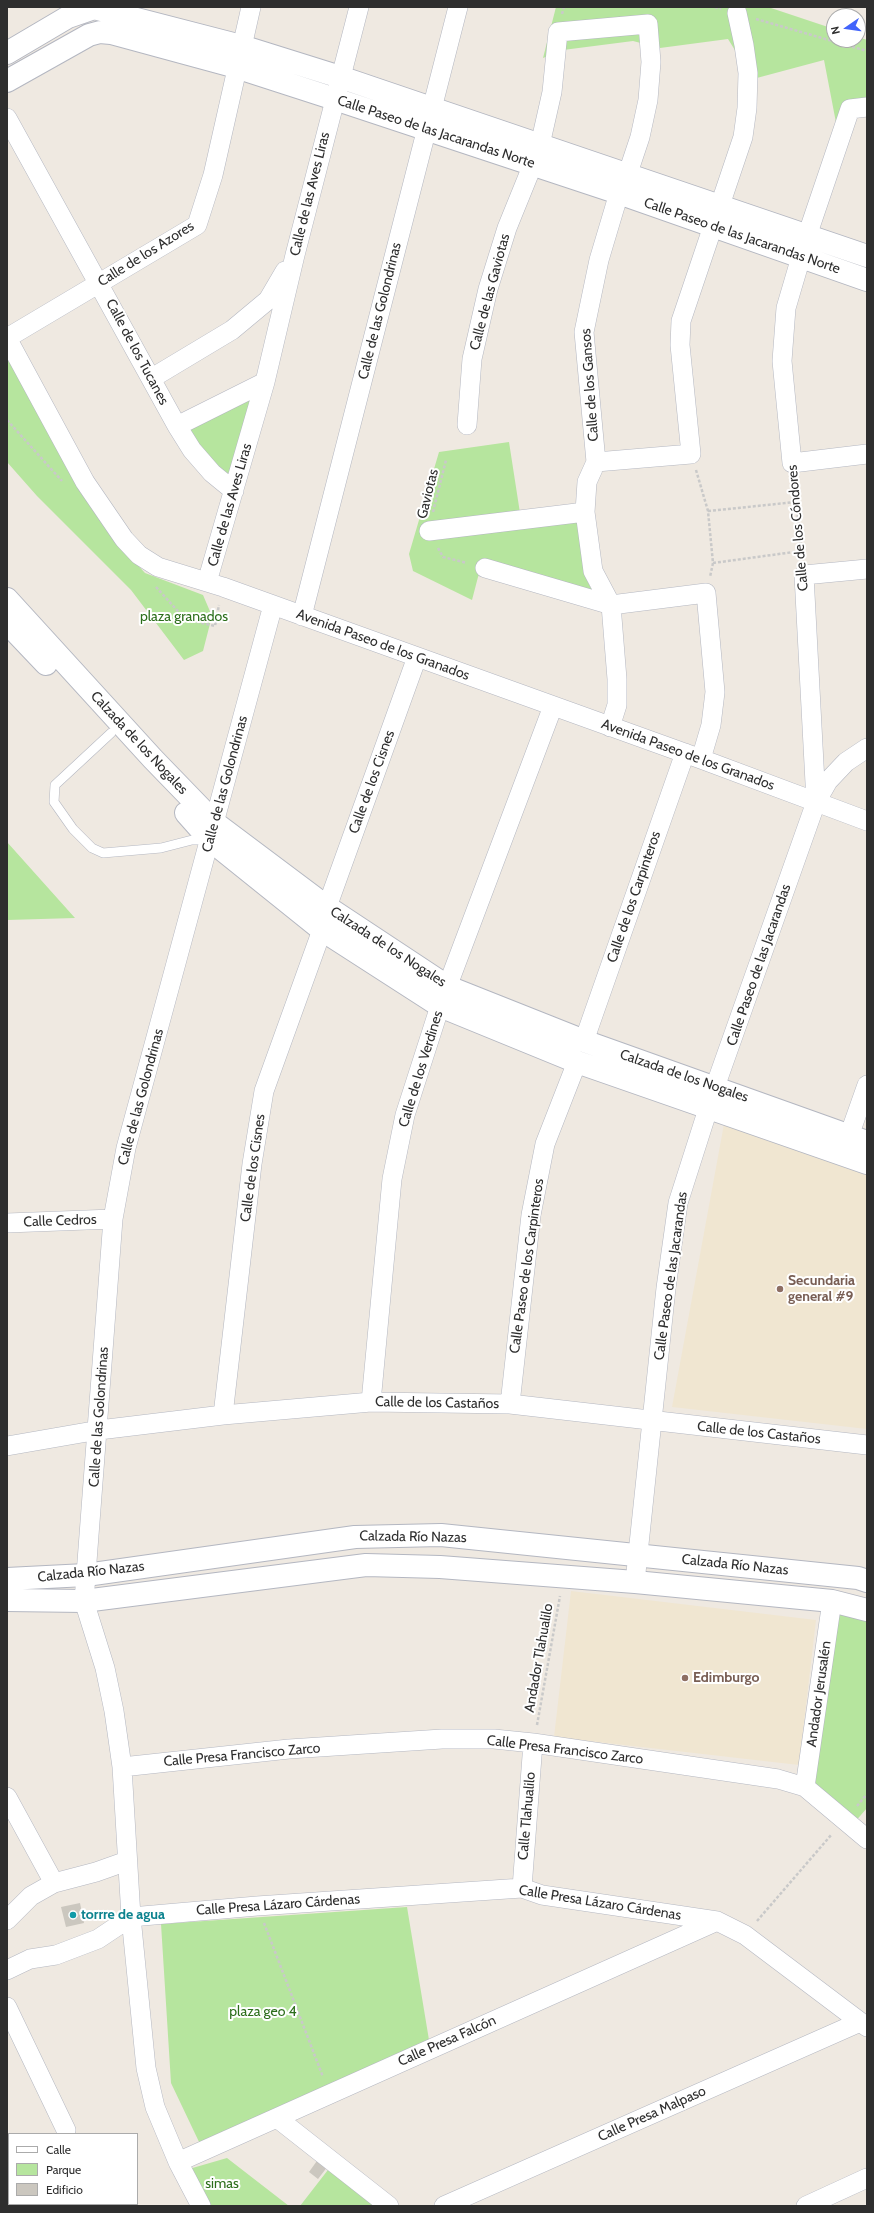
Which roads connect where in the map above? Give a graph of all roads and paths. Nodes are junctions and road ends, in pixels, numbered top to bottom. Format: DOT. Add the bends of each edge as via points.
graph roads {
  1 [pos="251,7"];
  2 [pos="359,7"];
  3 [pos="458,7"];
  4 [pos="715,7"];
  5 [pos="94,8"];
  6 [pos="737,13"];
  7 [pos="241,46"];
  8 [pos="867,51"];
  9 [pos="7,53"];
  10 [pos="236,67"];
  11 [pos="340,77"];
  12 [pos="7,81"];
  13 [pos="335,99"];
  14 [pos="432,108"];
  15 [pos="858,108"];
  16 [pos="7,118"];
  17 [pos="426,129"];
  18 [pos="536,155"];
  19 [pos="628,173"];
  20 [pos="619,193"];
  21 [pos="717,215"];
  22 [pos="807,236"];
  23 [pos="295,255"];
  24 [pos="867,256"];
  25 [pos="801,257"];
  26 [pos="867,280"];
  27 [pos="100,284"];
  28 [pos="7,338"];
  29 [pos="152,378"];
  30 [pos="265,382"];
  31 [pos="467,425"];
  32 [pos="177,426"];
  33 [pos="691,454"];
  34 [pos="867,454"];
  35 [pos="446,460"];
  36 [pos="596,462"];
  37 [pos="792,463"];
  38 [pos="234,492"];
  39 [pos="796,502"];
  40 [pos="708,511"];
  41 [pos="585,512"];
  42 [pos="429,532"];
  43 [pos="801,551"];
  44 [pos="713,563"];
  45 [pos="485,568"];
  46 [pos="867,569"];
  47 [pos="804,575"];
  48 [pos="208,582"];
  49 [pos="706,593"];
  50 [pos="272,605"];
  51 [pos="611,605"];
  52 [pos="11,616"];
  53 [pos="302,616"];
  54 [pos="417,657"];
  55 [pos="553,706"];
  56 [pos="610,727"];
  57 [pos="111,733"];
  58 [pos="867,748"];
  59 [pos="693,756"];
  60 [pos="149,764"];
  61 [pos="816,802"];
  62 [pos="867,821"];
  63 [pos="213,831"];
  64 [pos="327,907"];
  65 [pos="322,930"];
  66 [pos="444,996"];
  67 [pos="584,1041"];
  68 [pos="577,1062"];
  69 [pos="867,1085"];
  70 [pos="715,1087"];
  71 [pos="709,1108"];
  72 [pos="858,1139"];
  73 [pos="867,1163"];
  74 [pos="113,1219"];
  75 [pos="7,1223"];
  76 [pos="371,1402"];
  77 [pos="510,1404"];
  78 [pos="223,1415"];
  79 [pos="652,1421"];
  80 [pos="99,1430"];
  81 [pos="867,1445"];
  82 [pos="7,1446"];
  83 [pos="637,1555"];
  84 [pos="86,1575"];
  85 [pos="564,1576"];
  86 [pos="7,1579"];
  87 [pos="867,1581"];
  88 [pos="635,1582"];
  89 [pos="7,1600"];
  90 [pos="84,1601"];
  91 [pos="832,1601"];
  92 [pos="867,1610"];
  93 [pos="533,1743"];
  94 [pos="122,1767"];
  95 [pos="805,1787"];
  96 [pos="867,1794"];
  97 [pos="7,1797"];
  98 [pos="844,1821"];
  99 [pos="867,1839"];
  100 [pos="127,1861"];
  101 [pos="54,1883"];
  102 [pos="522,1888"];
  103 [pos="257,1906"];
  104 [pos="131,1917"];
  105 [pos="7,1920"];
  106 [pos="717,1921"];
  107 [pos="745,1935"];
  108 [pos="7,1970"];
  109 [pos="7,2007"];
  110 [pos="864,2024"];
  111 [pos="329,2094"];
  112 [pos="277,2118"];
  113 [pos="66,2130"];
  114 [pos="178,2162"];
  115 [pos="867,2178"];
  116 [pos="201,2206"];
  117 [pos="389,2206"];
  118 [pos="444,2206"];
  119 [pos="806,2206"];
  1 -- 7 [label="street, Calle de los Azores"];
  2 -- 11 [label="street, Calle de las Aves Liras"];
  3 -- 14 [label="street, Calle de las Golondrinas"];
  4 -- 6 [label="path"];
  5 -- 7 [label="street, Calle Paseo de las Jacarandas Norte"];
  5 -- 9 [label="street, Calle Paseo de las Jacarandas Norte" via="68,17"];
  6 -- 8 [label="path"];
  6 -- 21 [label="street" via="748,73 747,108 743,137"];
  7 -- 10 [label="street, Calle de los Azores"];
  7 -- 11 [label="street, Calle Paseo de las Jacarandas Norte"];
  10 -- 12 [label="street, Calle Paseo de las Jacarandas Norte" via="100,32 89,35"];
  10 -- 13 [label="street, Calle Paseo de las Jacarandas Norte"];
  10 -- 27 [label="street, Calle de los Azores" via="213,175 197,225"];
  11 -- 13 [label="street, Calle de las Aves Liras"];
  11 -- 14 [label="street, Calle Paseo de las Jacarandas Norte"];
  13 -- 17 [label="street, Calle Paseo de las Jacarandas Norte"];
  13 -- 23 [label="street, Calle de las Aves Liras"];
  14 -- 17 [label="street, Calle de las Golondrinas"];
  14 -- 18 [label="street, Calle Paseo de las Jacarandas Norte"];
  15 -- 22 [label="street"];
  16 -- 27 [label="street, Calle de los Tucanes"];
  17 -- 18 [label="street, Calle Paseo de las Jacarandas Norte"];
  17 -- 53 [label="street, Calle de las Golondrinas"];
  18 -- 19 [label="street, Calle Paseo de las Jacarandas Norte"];
  18 -- 19 [label="street, Calle de las Gaviotas" via="552,92 558,32 648,24 651,62 648,100 640,137"];
  18 -- 20 [label="street, Calle Paseo de las Jacarandas Norte"];
  18 -- 31 [label="street, Calle de las Gaviotas" via="507,228 488,289 472,359"];
  19 -- 21 [label="street, Calle Paseo de las Jacarandas Norte"];
  20 -- 21 [label="street, Calle Paseo de las Jacarandas Norte"];
  20 -- 36 [label="street, Calle de los Gansos" via="599,260 584,332"];
  21 -- 22 [label="street, Calle Paseo de las Jacarandas Norte"];
  21 -- 25 [label="street, Calle Paseo de las Jacarandas Norte"];
  21 -- 33 [label="street" via="681,321 680,345"];
  22 -- 24 [label="street, Calle Paseo de las Jacarandas Norte"];
  23 -- 29 [label="street" via="268,300 232,330"];
  23 -- 30 [label="street, Calle de las Aves Liras"];
  25 -- 26 [label="street, Calle Paseo de las Jacarandas Norte"];
  25 -- 37 [label="street, Calle de los Cóndores" via="786,308 782,361"];
  27 -- 28 [label="street, Calle de los Azores"];
  27 -- 29 [label="street, Calle de los Tucanes"];
  28 -- 48 [label="street, Avenida Paseo de los Granados" via="85,482 124,539 139,555 158,567"];
  29 -- 32 [label="street, Calle de los Tucanes"];
  30 -- 32 [label="street"];
  30 -- 38 [label="street, Calle de las Aves Liras"];
  32 -- 38 [label="street, Calle de los Tucanes" via="192,450"];
  33 -- 36 [label="street, Calle de los Gansos"];
  33 -- 40 [label="path"];
  34 -- 37 [label="street"];
  35 -- 42 [label="path, Gaviotas"];
  36 -- 41 [label="street, Calle de los Gansos" via="587,482"];
  37 -- 39 [label="path, Calle de los Cóndores"];
  38 -- 48 [label="street, Calle de las Aves Liras"];
  39 -- 40 [label="path"];
  39 -- 43 [label="path, Calle de los Cóndores"];
  40 -- 44 [label="path"];
  41 -- 42 [label="street"];
  41 -- 51 [label="street, Calle de los Gansos" via="592,571"];
  42 -- 45 [label="path, Gaviotas" via="443,557"];
  43 -- 44 [label="path"];
  43 -- 47 [label="path, Calle de los Cóndores"];
  44 -- 49 [label="path"];
  45 -- 51 [label="street"];
  46 -- 47 [label="street"];
  47 -- 61 [label="street, Calle de los Cóndores"];
  48 -- 50 [label="street, Avenida Paseo de los Granados"];
  49 -- 51 [label="street"];
  49 -- 59 [label="street, Calle de los Carpinteros" via="715,692 711,724"];
  50 -- 53 [label="street, Avenida Paseo de los Granados"];
  50 -- 63 [label="street, Calle de las Golondrinas"];
  51 -- 56 [label="street, Calle de los Gansos" via="617,705"];
  52 -- 57 [label="street, Calzada de los Nogales"];
  52 -- 60 [label="street, Calzada de los Nogales"];
  53 -- 54 [label="street, Avenida Paseo de los Granados"];
  54 -- 55 [label="street, Avenida Paseo de los Granados"];
  54 -- 64 [label="street, Calle de los Cisnes"];
  55 -- 56 [label="street, Avenida Paseo de los Granados"];
  55 -- 66 [label="street, Calle de los Verdines"];
  56 -- 59 [label="street, Avenida Paseo de los Granados"];
  57 -- 60 [label="street, Calzada de los Nogales"];
  57 -- 63 [label="lane" via="55,785 54,802 92,848 103,853 161,848 192,840"];
  58 -- 61 [label="street, Calle Paseo de las Jacarandas" via="846,762 828,781"];
  59 -- 61 [label="street, Avenida Paseo de los Granados"];
  59 -- 67 [label="street, Calle de los Carpinteros"];
  60 -- 63 [label="street, Calzada de los Nogales"];
  61 -- 62 [label="street, Avenida Paseo de los Granados"];
  61 -- 70 [label="street, Calle Paseo de las Jacarandas"];
  63 -- 64 [label="street, Calzada de los Nogales"];
  63 -- 65 [label="street, Calzada de los Nogales"];
  63 -- 74 [label="street, Calle de las Golondrinas" via="126,1148"];
  64 -- 66 [label="street, Calzada de los Nogales"];
  65 -- 66 [label="street, Calzada de los Nogales"];
  65 -- 78 [label="street, Calle de los Cisnes" via="264,1092 252,1164"];
  66 -- 67 [label="street, Calzada de los Nogales"];
  66 -- 68 [label="street, Calzada de los Nogales"];
  66 -- 76 [label="street, Calle de los Verdines" via="405,1115 392,1179"];
  67 -- 70 [label="street, Calzada de los Nogales"];
  68 -- 71 [label="street, Calzada de los Nogales"];
  68 -- 77 [label="street, Calle Paseo de los Carpinteros" via="545,1144 538,1179 531,1215"];
  69 -- 72 [label="street"];
  70 -- 71 [label="street, Calle Paseo de las Jacarandas"];
  70 -- 72 [label="street, Calzada de los Nogales"];
  71 -- 73 [label="street, Calzada de los Nogales"];
  71 -- 79 [label="street, Calle Paseo de las Jacarandas" via="678,1203"];
  74 -- 75 [label="street, Calle Cedros"];
  74 -- 80 [label="street, Calle de las Golondrinas"];
  76 -- 77 [label="street, Calle de los Castaños"];
  76 -- 78 [label="street, Calle de los Castaños"];
  77 -- 79 [label="street, Calle de los Castaños"];
  78 -- 80 [label="street, Calle de los Castaños"];
  79 -- 81 [label="street, Calle de los Castaños"];
  79 -- 83 [label="street, Calle Paseo de las Jacarandas"];
  80 -- 82 [label="street, Calle de los Castaños"];
  80 -- 84 [label="street, Calle de las Golondrinas"];
  83 -- 84 [label="street, Calzada Río Nazas" via="441,1535 355,1536"];
  83 -- 87 [label="street, Calzada Río Nazas"];
  83 -- 88 [label="street, Calle Paseo de las Jacarandas"];
  84 -- 86 [label="street, Calzada Río Nazas"];
  84 -- 90 [label="street, Calle de las Golondrinas"];
  85 -- 88 [label="street, Calzada Río Nazas"];
  85 -- 90 [label="street, Calzada Río Nazas" via="440,1567 366,1565"];
  85 -- 93 [label="path, Andador Tlahualilo"];
  88 -- 91 [label="street, Calzada Río Nazas"];
  89 -- 90 [label="street, Calzada Río Nazas"];
  90 -- 94 [label="street" via="105,1668"];
  91 -- 92 [label="street, Calzada Río Nazas"];
  91 -- 95 [label="street, Andador Jerusalén"];
  93 -- 94 [label="street, Calle Presa Francisco Zarco" via="442,1738 289,1749"];
  93 -- 95 [label="street, Calle Presa Francisco Zarco" via="778,1779"];
  93 -- 102 [label="street, Calle Tlahualilo"];
  94 -- 100 [label="street"];
  95 -- 98 [label="street, Calle Presa Francisco Zarco"];
  96 -- 98 [label="path"];
  97 -- 101 [label="street"];
  98 -- 99 [label="street, Calle Presa Francisco Zarco"];
  98 -- 107 [label="path"];
  100 -- 101 [label="street"];
  100 -- 104 [label="street"];
  101 -- 105 [label="street" via="31,1896"];
  102 -- 103 [label="street, Calle Presa Lázaro Cárdenas"];
  102 -- 106 [label="street, Calle Presa Lázaro Cárdenas" via="542,1895"];
  103 -- 104 [label="street, Calle Presa Lázaro Cárdenas"];
  103 -- 111 [label="path"];
  104 -- 108 [label="street" via="98,1939 56,1955 30,1959"];
  104 -- 114 [label="street" via="146,2068 155,2107"];
  106 -- 107 [label="street, Calle Presa Lázaro Cárdenas"];
  106 -- 111 [label="street, Calle Presa Falcón"];
  107 -- 110 [label="street, Calle Presa Lázaro Cárdenas"];
  109 -- 113 [label="street"];
  110 -- 118 [label="street, Calle Presa Malpaso"];
  111 -- 112 [label="street, Calle Presa Falcón"];
  112 -- 114 [label="street, Calle Presa Falcón"];
  112 -- 117 [label="street"];
  114 -- 116 [label="street"];
  115 -- 119 [label="street"];
}
